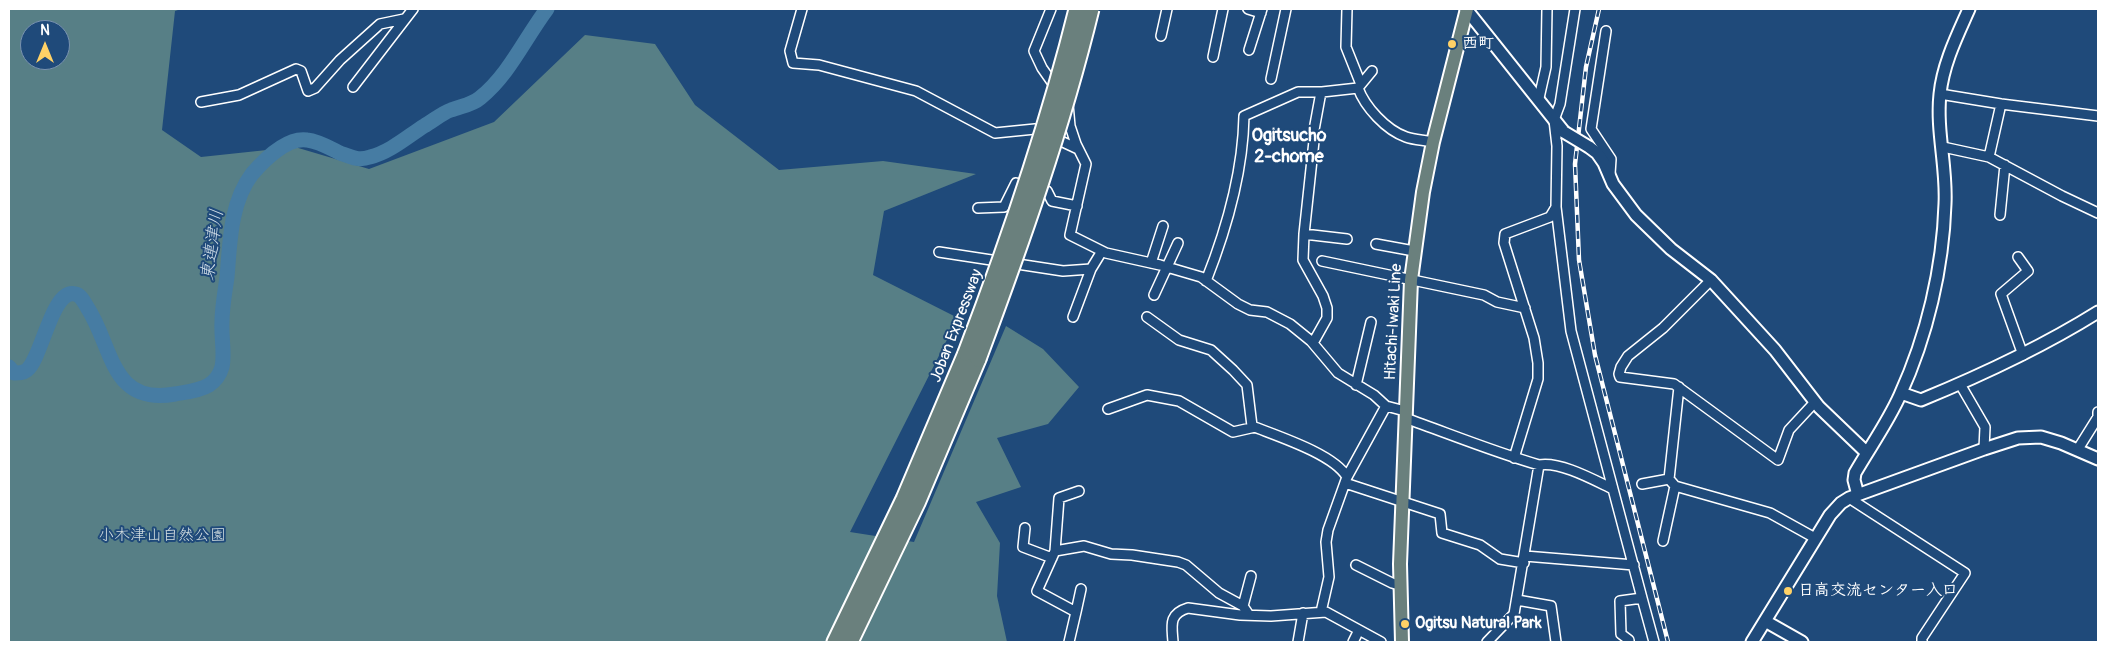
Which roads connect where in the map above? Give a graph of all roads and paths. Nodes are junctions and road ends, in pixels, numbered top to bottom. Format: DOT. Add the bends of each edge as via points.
graph roads {
  1 [pos="413,9"];
  2 [pos="802,9"];
  3 [pos="1051,9"];
  4 [pos="1077,9"];
  5 [pos="1091,9"];
  6 [pos="1167,9"];
  7 [pos="1223,9"];
  8 [pos="1248,9"];
  9 [pos="1286,9"];
  10 [pos="1347,9"];
  11 [pos="1467,9"];
  12 [pos="1547,9"];
  13 [pos="1575,9"];
  14 [pos="1970,9"];
  15 [pos="1262,11"];
  16 [pos="404,18"];
  17 [pos="1606,31"];
  18 [pos="1161,36"];
  19 [pos="1249,50"];
  20 [pos="1213,57"];
  21 [pos="1372,71"];
  22 [pos="1272,79"];
  23 [pos="1359,85"];
  24 [pos="353,87"];
  25 [pos="1321,92"];
  26 [pos="1940,94"];
  27 [pos="1539,98"];
  28 [pos="201,102"];
  29 [pos="2001,104"];
  30 [pos="2098,116"];
  31 [pos="1554,120"];
  32 [pos="1432,142"];
  33 [pos="1943,147"];
  34 [pos="1078,149"];
  35 [pos="1989,157"];
  36 [pos="2005,165"];
  37 [pos="1610,176"];
  38 [pos="1077,206"];
  39 [pos="1556,207"];
  40 [pos="978,208"];
  41 [pos="2098,213"];
  42 [pos="2000,215"];
  43 [pos="1163,226"];
  44 [pos="1304,234"];
  45 [pos="1347,239"];
  46 [pos="1178,243"];
  47 [pos="1376,244"];
  48 [pos="1102,251"];
  49 [pos="1414,251"];
  50 [pos="939,252"];
  51 [pos="2018,257"];
  52 [pos="1322,261"];
  53 [pos="1151,263"];
  54 [pos="1166,267"];
  55 [pos="1091,269"];
  56 [pos="1411,280"];
  57 [pos="1710,280"];
  58 [pos="1206,281"];
  59 [pos="1154,295"];
  60 [pos="1525,308"];
  61 [pos="2098,312"];
  62 [pos="1073,317"];
  63 [pos="1146,317"];
  64 [pos="1371,322"];
  65 [pos="1313,343"];
  66 [pos="2022,355"];
  67 [pos="972,356"];
  68 [pos="1960,384"];
  69 [pos="1356,385"];
  70 [pos="1679,387"];
  71 [pos="1901,394"];
  72 [pos="1815,402"];
  73 [pos="1386,406"];
  74 [pos="1108,409"];
  75 [pos="2098,412"];
  76 [pos="1405,414"];
  77 [pos="1255,427"];
  78 [pos="1984,449"];
  79 [pos="2078,449"];
  80 [pos="1867,453"];
  81 [pos="1514,458"];
  82 [pos="2098,459"];
  83 [pos="1539,465"];
  84 [pos="1346,480"];
  85 [pos="1672,482"];
  86 [pos="1642,484"];
  87 [pos="1613,488"];
  88 [pos="1079,492"];
  89 [pos="1853,496"];
  90 [pos="1402,503"];
  91 [pos="1025,528"];
  92 [pos="1815,538"];
  93 [pos="1662,541"];
  94 [pos="1054,555"];
  95 [pos="1524,559"];
  96 [pos="1634,565"];
  97 [pos="1356,566"];
  98 [pos="1251,576"];
  99 [pos="1399,585"];
  100 [pos="1081,589"];
  101 [pos="1642,598"];
  102 [pos="1517,600"];
  103 [pos="1243,606"];
  104 [pos="1076,612"];
  105 [pos="1321,612"];
  106 [pos="1304,614"];
  107 [pos="1250,615"];
  108 [pos="1765,621"];
  109 [pos="1359,630"];
  110 [pos="835,642"];
  111 [pos="850,642"];
  112 [pos="1069,642"];
  113 [pos="1173,642"];
  114 [pos="1298,642"];
  115 [pos="1353,642"];
  116 [pos="1380,642"];
  117 [pos="1402,642"];
  118 [pos="1487,642"];
  119 [pos="1556,642"];
  120 [pos="1629,642"];
  121 [pos="1654,642"];
  122 [pos="1752,642"];
  123 [pos="1802,642"];
  124 [pos="1922,642"];
  1 -- 16 [label="street"];
  2 -- 34 [label="street" via="790,51 793,63 819,65 916,91 995,133 1035,129"];
  3 -- 34 [label="street" via="1034,51 1042,68 1069,105 1070,126"];
  4 -- 67 [label="highway, Joban Expressway, bridge" via="1037,153"];
  5 -- 67 [label="highway, Joban Expressway, bridge" via="1049,158 1012,270"];
  6 -- 18 [label="street"];
  7 -- 20 [label="street"];
  8 -- 15 [label="street"];
  9 -- 22 [label="street"];
  10 -- 23 [label="street" via="1346,47"];
  11 -- 27 [label="street"];
  11 -- 32 [label="main road, Hitachi-Iwaki Line"];
  12 -- 27 [label="street" via="1546,67"];
  13 -- 31 [label="street" via="1560,104"];
  14 -- 26 [label="street" via="1944,70"];
  15 -- 19 [label="street"];
  16 -- 24 [label="street"];
  16 -- 28 [label="street" via="380,24 315,88 308,90 296,69 239,95"];
  17 -- 37 [label="street" via="1591,129 1611,159"];
  21 -- 23 [label="street"];
  23 -- 25 [label="street"];
  23 -- 32 [label="street" via="1362,100 1382,121 1405,137"];
  25 -- 44 [label="street"];
  25 -- 58 [label="street" via="1298,92 1244,116 1244,146 1236,187 1220,247"];
  26 -- 29 [label="street"];
  26 -- 33 [label="street"];
  27 -- 31 [label="street"];
  29 -- 30 [label="street"];
  29 -- 35 [label="street"];
  31 -- 37 [label="street, bridge" via="1564,132 1597,153"];
  31 -- 39 [label="street"];
  32 -- 49 [label="main road, Hitachi-Iwaki Line"];
  33 -- 35 [label="street"];
  33 -- 71 [label="street" via="1946,203 1939,267 1924,330"];
  34 -- 38 [label="street" via="1086,164"];
  35 -- 36 [label="street"];
  36 -- 41 [label="street"];
  36 -- 42 [label="street"];
  37 -- 57 [label="street" via="1612,184 1636,215"];
  38 -- 40 [label="street" via="1052,201 1047,190 1016,183 1004,207"];
  38 -- 48 [label="street" via="1070,235"];
  39 -- 60 [label="street" via="1550,217 1505,234 1504,243"];
  39 -- 87 [label="street" via="1571,331"];
  43 -- 53 [label="street"];
  44 -- 45 [label="street"];
  44 -- 65 [label="street" via="1303,260 1327,308 1327,318"];
  46 -- 54 [label="street"];
  47 -- 49 [label="street"];
  48 -- 53 [label="street"];
  48 -- 55 [label="street"];
  49 -- 56 [label="main road, Hitachi-Iwaki Line"];
  50 -- 55 [label="street" via="1063,271"];
  51 -- 66 [label="street" via="2028,271 2001,294"];
  52 -- 56 [label="street"];
  53 -- 54 [label="street"];
  54 -- 58 [label="street"];
  54 -- 59 [label="street"];
  55 -- 62 [label="street"];
  56 -- 60 [label="street" via="1484,295 1497,302"];
  56 -- 76 [label="main road, Hitachi-Iwaki Line"];
  57 -- 70 [label="street" via="1663,328 1628,356 1619,374 1629,379"];
  57 -- 72 [label="street" via="1775,350"];
  58 -- 65 [label="street" via="1238,304 1250,310 1267,312 1290,324"];
  60 -- 81 [label="street" via="1534,338 1538,379"];
  61 -- 66 [label="street"];
  63 -- 77 [label="street" via="1179,340 1211,350 1233,370 1247,385 1252,426"];
  64 -- 69 [label="street"];
  65 -- 69 [label="street" via="1338,373"];
  66 -- 68 [label="street"];
  67 -- 110 [label="highway, Joban Expressway"];
  67 -- 111 [label="highway, Joban Expressway" via="921,494"];
  68 -- 71 [label="street" via="1921,400"];
  68 -- 78 [label="street" via="1985,427"];
  69 -- 73 [label="street"];
  70 -- 72 [label="street" via="1778,460 1789,430"];
  70 -- 85 [label="street"];
  71 -- 80 [label="street"];
  72 -- 80 [label="street"];
  73 -- 76 [label="street"];
  73 -- 84 [label="street"];
  74 -- 77 [label="street" via="1147,394 1179,401 1233,432"];
  75 -- 79 [label="street"];
  76 -- 81 [label="street"];
  76 -- 90 [label="main road, Hitachi-Iwaki Line"];
  77 -- 84 [label="street" via="1304,446 1342,468"];
  78 -- 79 [label="street" via="2006,441 2041,437"];
  78 -- 89 [label="street"];
  79 -- 82 [label="street"];
  80 -- 89 [label="street" via="1855,473"];
  81 -- 83 [label="street"];
  83 -- 87 [label="street" via="1547,463"];
  83 -- 95 [label="street"];
  84 -- 90 [label="street"];
  84 -- 105 [label="street" via="1328,530 1329,577"];
  85 -- 86 [label="street"];
  85 -- 92 [label="street" via="1770,514"];
  85 -- 93 [label="street"];
  87 -- 96 [label="street"];
  88 -- 94 [label="street" via="1059,498"];
  89 -- 92 [label="street" via="1833,510"];
  89 -- 124 [label="street" via="1965,573"];
  90 -- 95 [label="street" via="1440,514 1442,533 1480,545 1500,559"];
  90 -- 99 [label="main road, Hitachi-Iwaki Line"];
  91 -- 94 [label="street" via="1023,547"];
  92 -- 108 [label="street"];
  94 -- 103 [label="street" via="1084,546 1111,554 1178,562 1219,593"];
  94 -- 104 [label="street" via="1038,590"];
  95 -- 96 [label="street"];
  95 -- 102 [label="street"];
  96 -- 101 [label="street"];
  97 -- 99 [label="street"];
  98 -- 103 [label="street"];
  99 -- 117 [label="main road, Hitachi-Iwaki Line"];
  100 -- 104 [label="street"];
  101 -- 120 [label="street" via="1620,601 1621,634"];
  101 -- 121 [label="street"];
  102 -- 118 [label="street" via="1514,614"];
  102 -- 119 [label="street" via="1551,606"];
  103 -- 107 [label="street"];
  104 -- 112 [label="street"];
  105 -- 106 [label="street"];
  105 -- 109 [label="street"];
  106 -- 107 [label="street"];
  106 -- 114 [label="street"];
  107 -- 113 [label="street" via="1188,608 1179,610 1172,626"];
  108 -- 122 [label="street"];
  108 -- 123 [label="street"];
  109 -- 115 [label="street"];
  109 -- 116 [label="street"];
}
